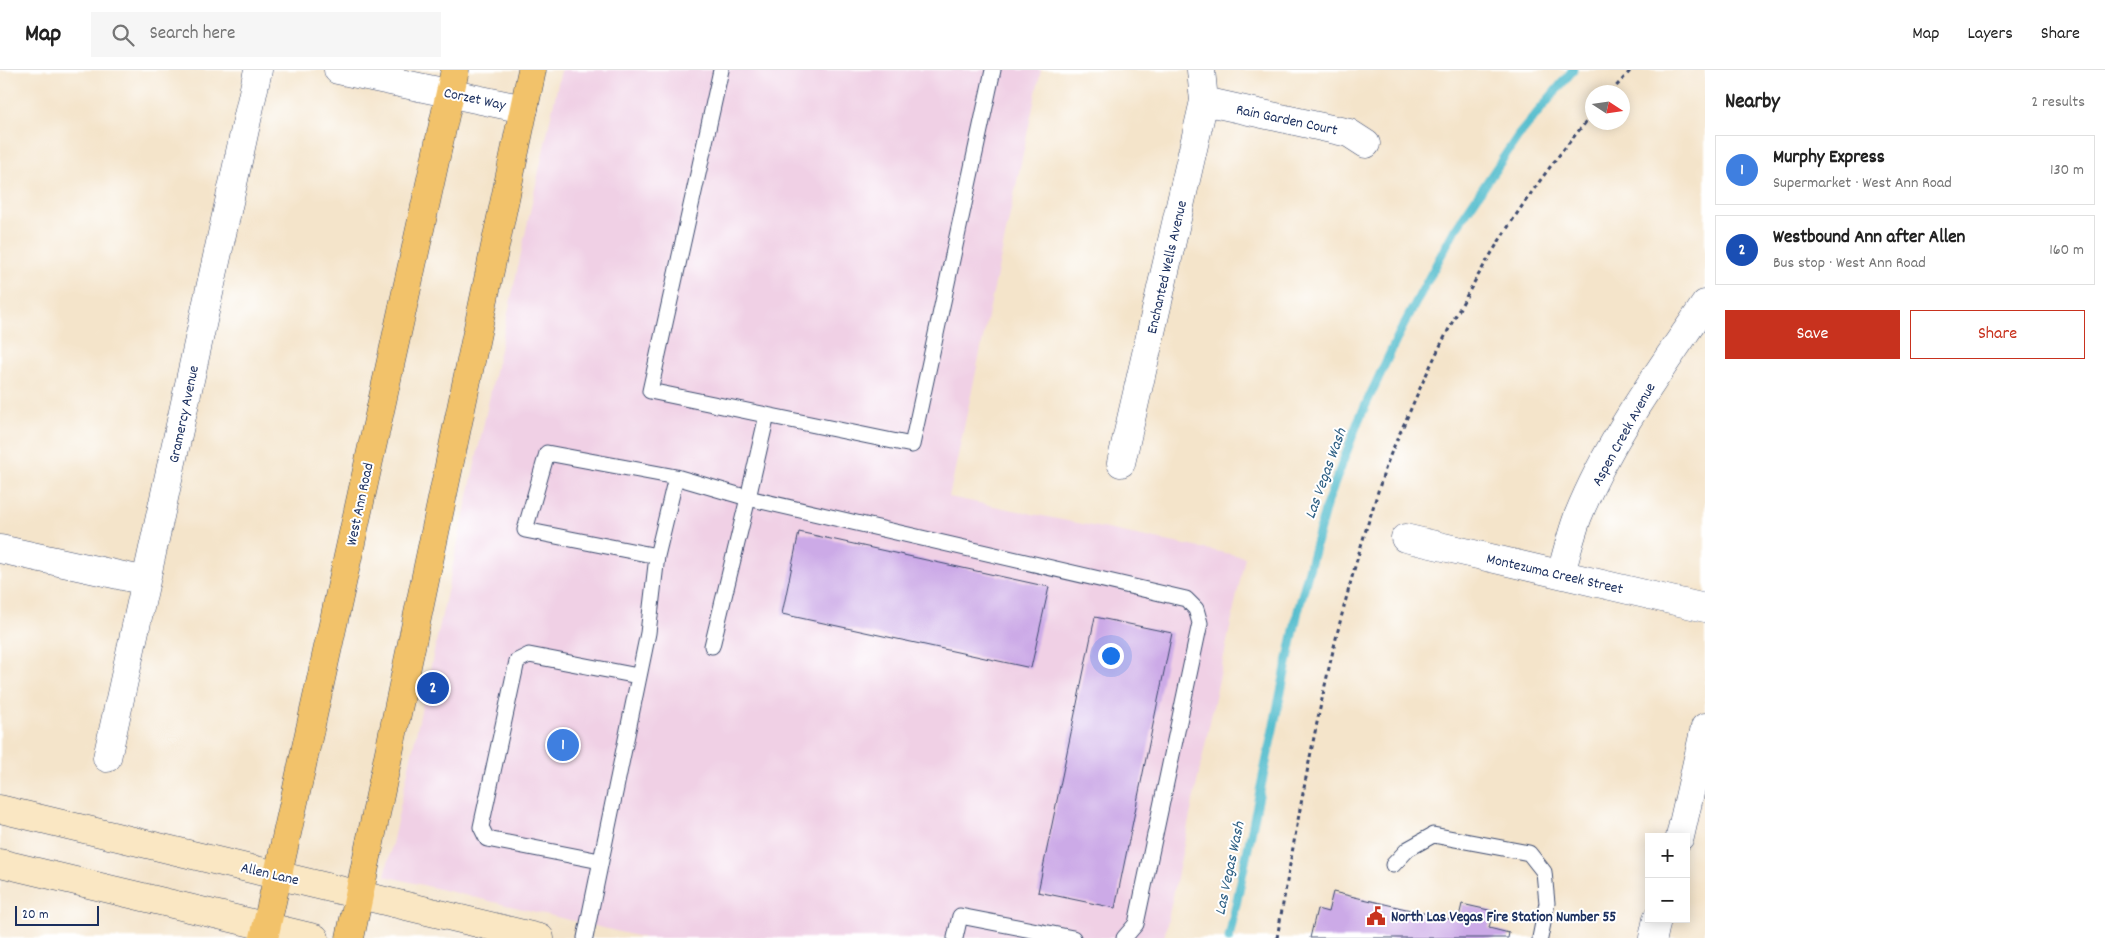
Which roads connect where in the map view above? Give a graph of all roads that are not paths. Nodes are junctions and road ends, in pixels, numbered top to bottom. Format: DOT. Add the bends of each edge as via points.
graph roads {
  1 [pos="258,70"];
  2 [pos="338,70"];
  3 [pos="532,70"];
  4 [pos="721,70"];
  5 [pos="993,70"];
  6 [pos="1201,70"];
  7 [pos="453,82"];
  8 [pos="1204,101"];
  9 [pos="524,108"];
  10 [pos="1366,144"];
  11 [pos="1705,304"];
  12 [pos="767,415"];
  13 [pos="1121,463"];
  14 [pos="676,477"];
  15 [pos="748,498"];
  16 [pos="1405,538"];
  17 [pos="0,549"];
  18 [pos="657,556"];
  19 [pos="1561,574"];
  20 [pos="146,581"];
  21 [pos="1705,608"];
  22 [pos="712,646"];
  23 [pos="638,676"];
  24 [pos="1705,727"];
  25 [pos="108,758"];
  26 [pos="0,809"];
  27 [pos="1681,833"];
  28 [pos="600,861"];
  29 [pos="0,863"];
  30 [pos="1393,865"];
  31 [pos="277,875"];
  32 [pos="358,894"];
  33 [pos="1656,923"];
  34 [pos="266,932"];
  35 [pos="315,938"];
  36 [pos="350,938"];
  37 [pos="540,938"];
  38 [pos="585,938"];
  39 [pos="955,938"];
  40 [pos="1073,938"];
  41 [pos="1124,938"];
  42 [pos="1540,938"];
  43 [pos="1653,938"];
  1 -- 20 [label="street, Gramercy Avenue"];
  2 -- 7 [label="street, Corzet Way"];
  3 -- 9 [label="main road"];
  4 -- 12 [label="lane" via="650,391"];
  5 -- 12 [label="lane" via="912,445"];
  6 -- 8 [label="street, Enchanted Wells Avenue"];
  7 -- 9 [label="street, Corzet Way"];
  7 -- 31 [label="main road, West Ann Road"];
  8 -- 10 [label="street, Rain Garden Court" via="1349,133"];
  8 -- 13 [label="street, Enchanted Wells Avenue"];
  9 -- 32 [label="main road"];
  11 -- 19 [label="street, Aspen Creek Avenue" via="1643,394 1608,456 1578,516"];
  12 -- 15 [label="lane"];
  14 -- 15 [label="lane"];
  14 -- 18 [label="lane"];
  14 -- 18 [label="lane" via="547,453 525,530"];
  15 -- 22 [label="lane"];
  15 -- 41 [label="lane" via="1186,599 1196,609 1200,623 1138,915 1136,924"];
  16 -- 19 [label="street, Montezuma Creek Street"];
  17 -- 20 [label="street"];
  18 -- 23 [label="lane" via="648,633"];
  19 -- 21 [label="street, Montezuma Creek Street"];
  20 -- 25 [label="street, Gramercy Avenue"];
  23 -- 28 [label="lane"];
  23 -- 28 [label="lane" via="529,655 517,661 481,827 487,839"];
  24 -- 27 [label="street"];
  26 -- 31 [label="main road, Allen Lane"];
  28 -- 38 [label="lane"];
  29 -- 34 [label="main road"];
  30 -- 42 [label="lane" via="1408,848 1433,835 1529,853 1544,872 1547,903"];
  31 -- 32 [label="main road, Allen Lane"];
  31 -- 34 [label="main road, West Ann Road"];
  32 -- 36 [label="main road"];
  32 -- 37 [label="main road, Allen Lane"];
  33 -- 43 [label="street"];
  34 -- 35 [label="main road"];
  39 -- 40 [label="lane" via="960,916"];
}
